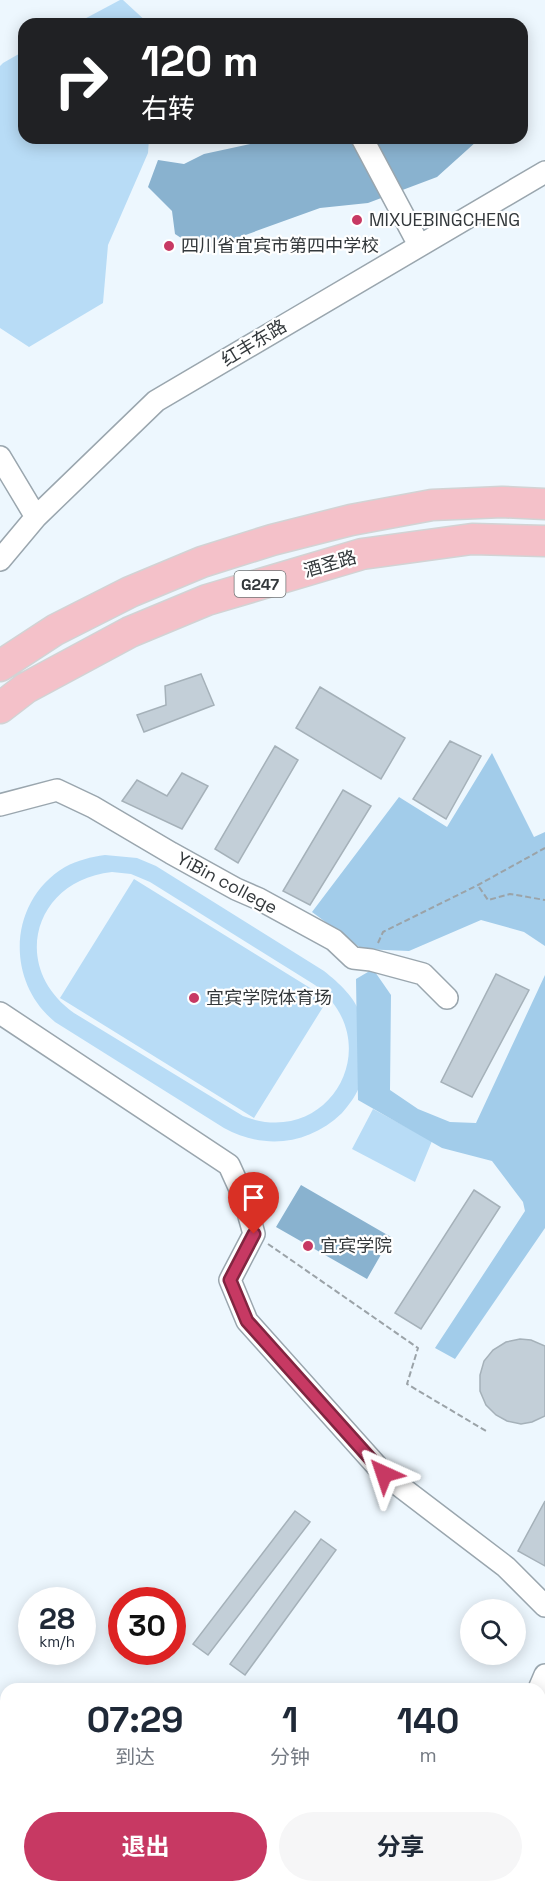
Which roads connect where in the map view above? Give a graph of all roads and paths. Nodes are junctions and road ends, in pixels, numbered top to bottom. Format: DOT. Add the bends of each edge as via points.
graph roads {
  1 [pos="365,144"];
  2 [pos="545,172"];
  3 [pos="420,246"];
  4 [pos="0,457"];
  5 [pos="545,504"];
  6 [pos="36,518"];
  7 [pos="545,541"];
  8 [pos="0,560"];
  9 [pos="0,666"];
  10 [pos="0,708"];
  11 [pos="0,805"];
  12 [pos="545,848"];
  13 [pos="478,885"];
  14 [pos="545,900"];
  15 [pos="371,960"];
  16 [pos="447,998"];
  17 [pos="0,1013"];
  18 [pos="254,1234"];
  19 [pos="486,1431"];
  20 [pos="545,1606"];
  1 -- 3 [label="street"];
  2 -- 3 [label="street, 红丰东路"];
  3 -- 6 [label="street, 红丰东路" via="156,401"];
  4 -- 6 [label="street"];
  5 -- 9 [label="highway, 酒圣路 / G247" via="432,505 272,540 202,562 130,592 56,630"];
  6 -- 8 [label="street, 红丰东路"];
  7 -- 10 [label="highway, 酒圣路 / G247" via="472,539 362,554 207,600 130,632 26,688"];
  11 -- 15 [label="street, YiBin college" via="57,790 334,940 353,958"];
  12 -- 13 [label="path"];
  13 -- 14 [label="path" via="488,900 510,894"];
  13 -- 15 [label="path" via="383,932"];
  15 -- 16 [label="street, YiBin college" via="423,974"];
  17 -- 18 [label="street" via="229,1165"];
  18 -- 19 [label="path" via="418,1348 407,1384"];
  18 -- 20 [label="street" via="230,1280 247,1321 384,1474 506,1567"];
}
